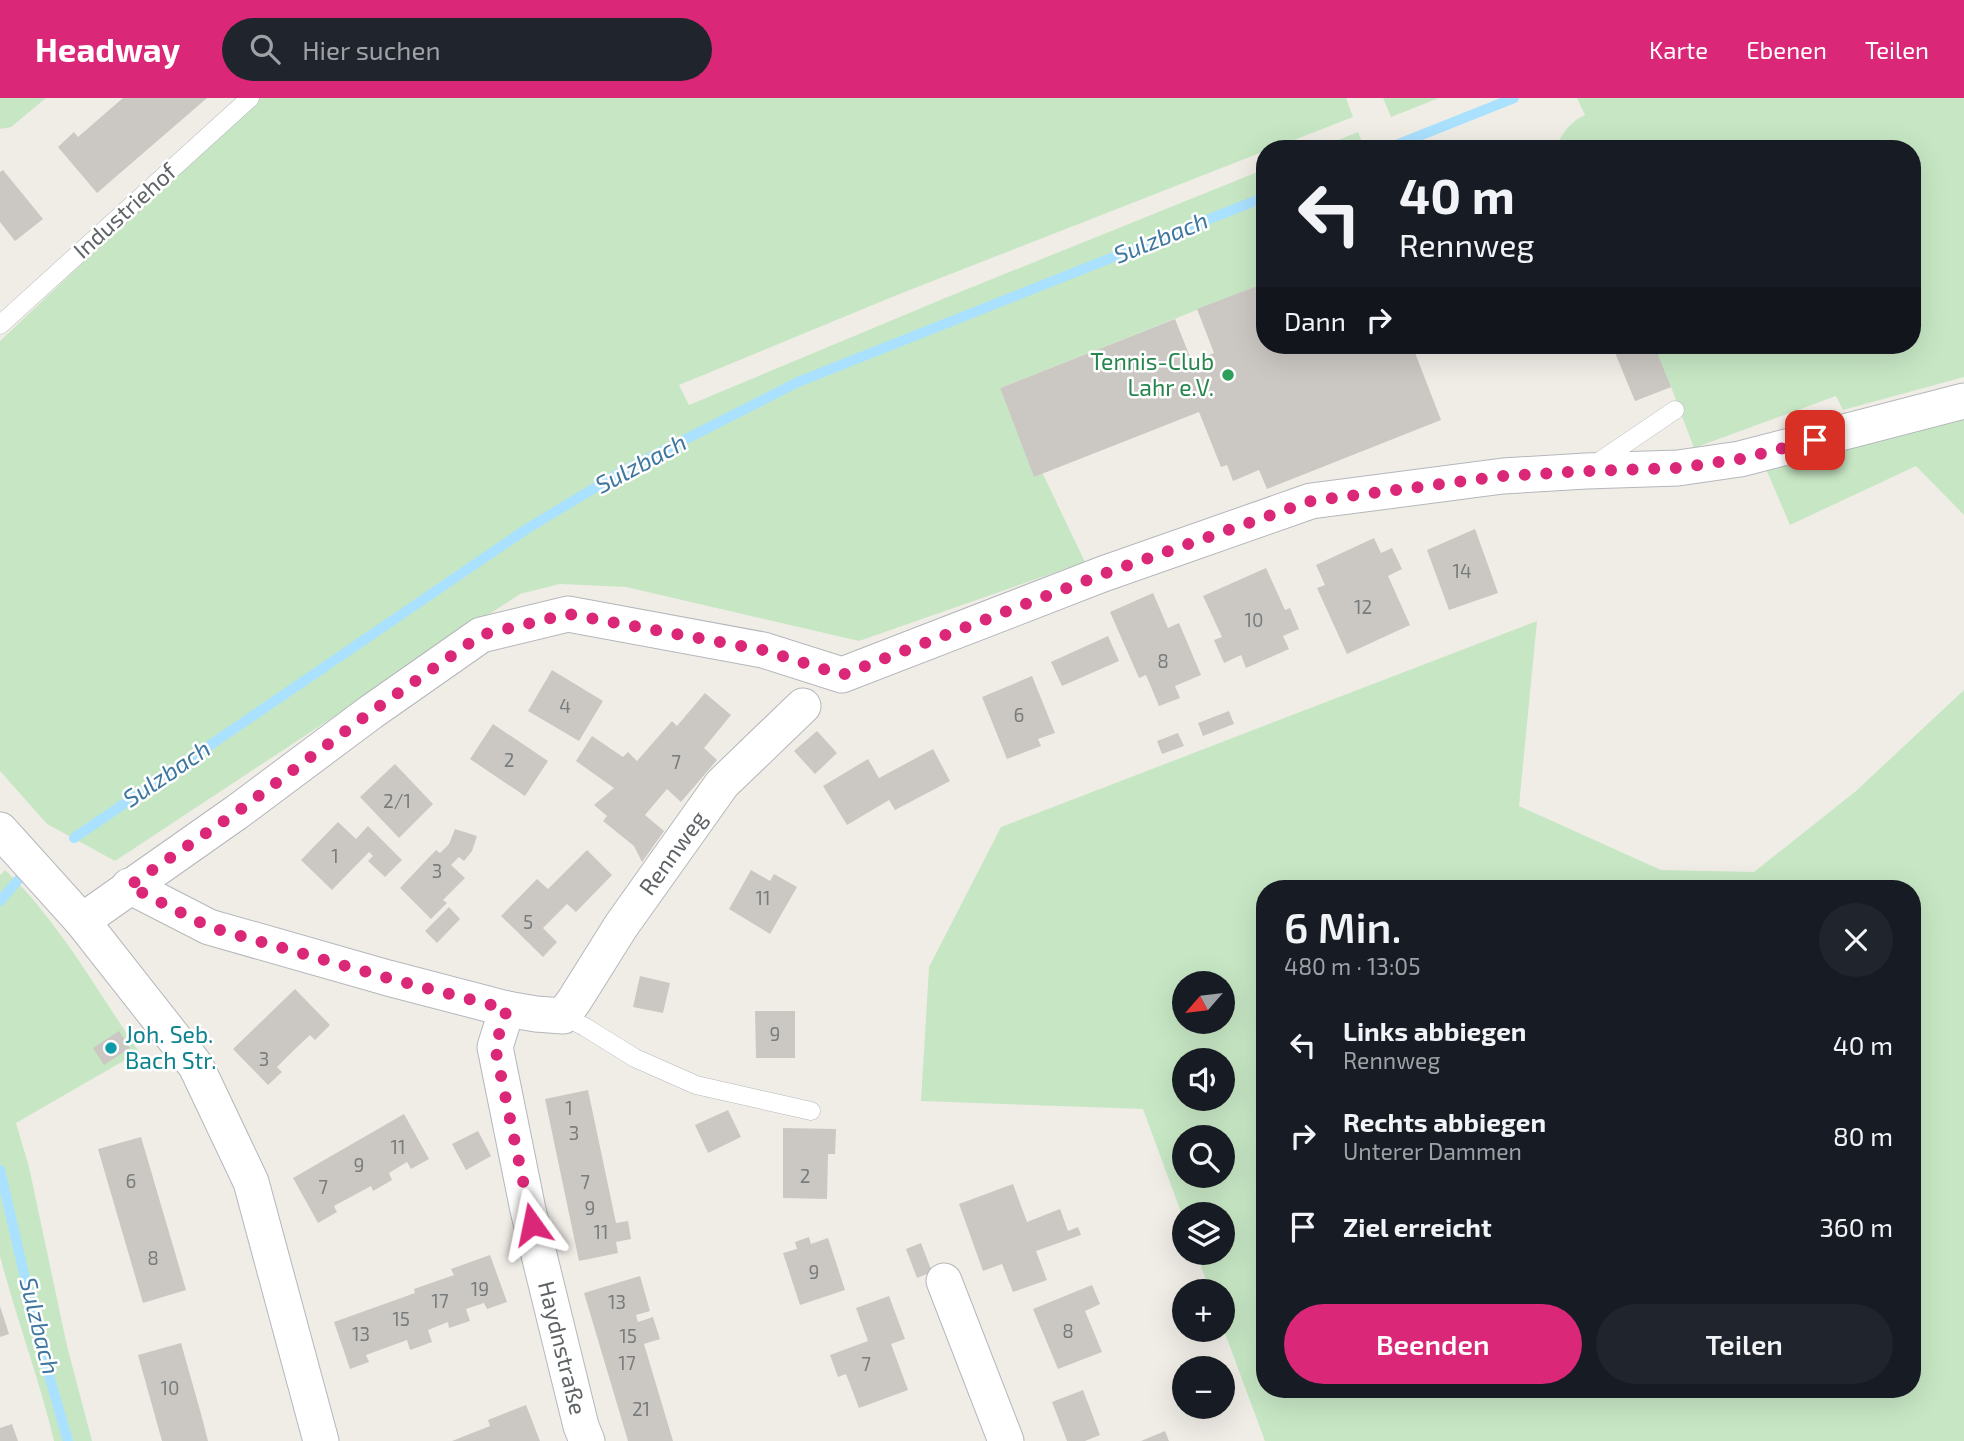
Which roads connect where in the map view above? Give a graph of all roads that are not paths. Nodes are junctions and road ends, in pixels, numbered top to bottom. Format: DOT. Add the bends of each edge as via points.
graph roads {
  1 [pos="250,98"];
  2 [pos="0,325"];
  3 [pos="1964,401"];
  4 [pos="1675,410"];
  5 [pos="1586,471"];
  6 [pos="803,706"];
  7 [pos="4,843"];
  8 [pos="129,886"];
  9 [pos="82,921"];
  10 [pos="507,1009"];
  11 [pos="563,1016"];
  12 [pos="811,1111"];
  13 [pos="944,1281"];
  14 [pos="321,1441"];
  15 [pos="587,1441"];
  16 [pos="1006,1441"];
  1 -- 2 [label="lane, Industriehof"];
  3 -- 5 [label="street" via="1740,459 1678,468"];
  4 -- 5 [label="lane"];
  5 -- 8 [label="street" via="1503,476 1311,501 1103,574 842,675 763,650 568,614 481,635"];
  6 -- 11 [label="street, Rennweg" via="722,784"];
  7 -- 9 [label="street"];
  8 -- 9 [label="street"];
  8 -- 10 [label="street" via="209,927"];
  9 -- 14 [label="street" via="196,1066 251,1182"];
  10 -- 11 [label="street"];
  10 -- 15 [label="street, Haydnstraße" via="495,1047 530,1217"];
  11 -- 12 [label="lane" via="635,1058 696,1085"];
  13 -- 16 [label="street"];
}
